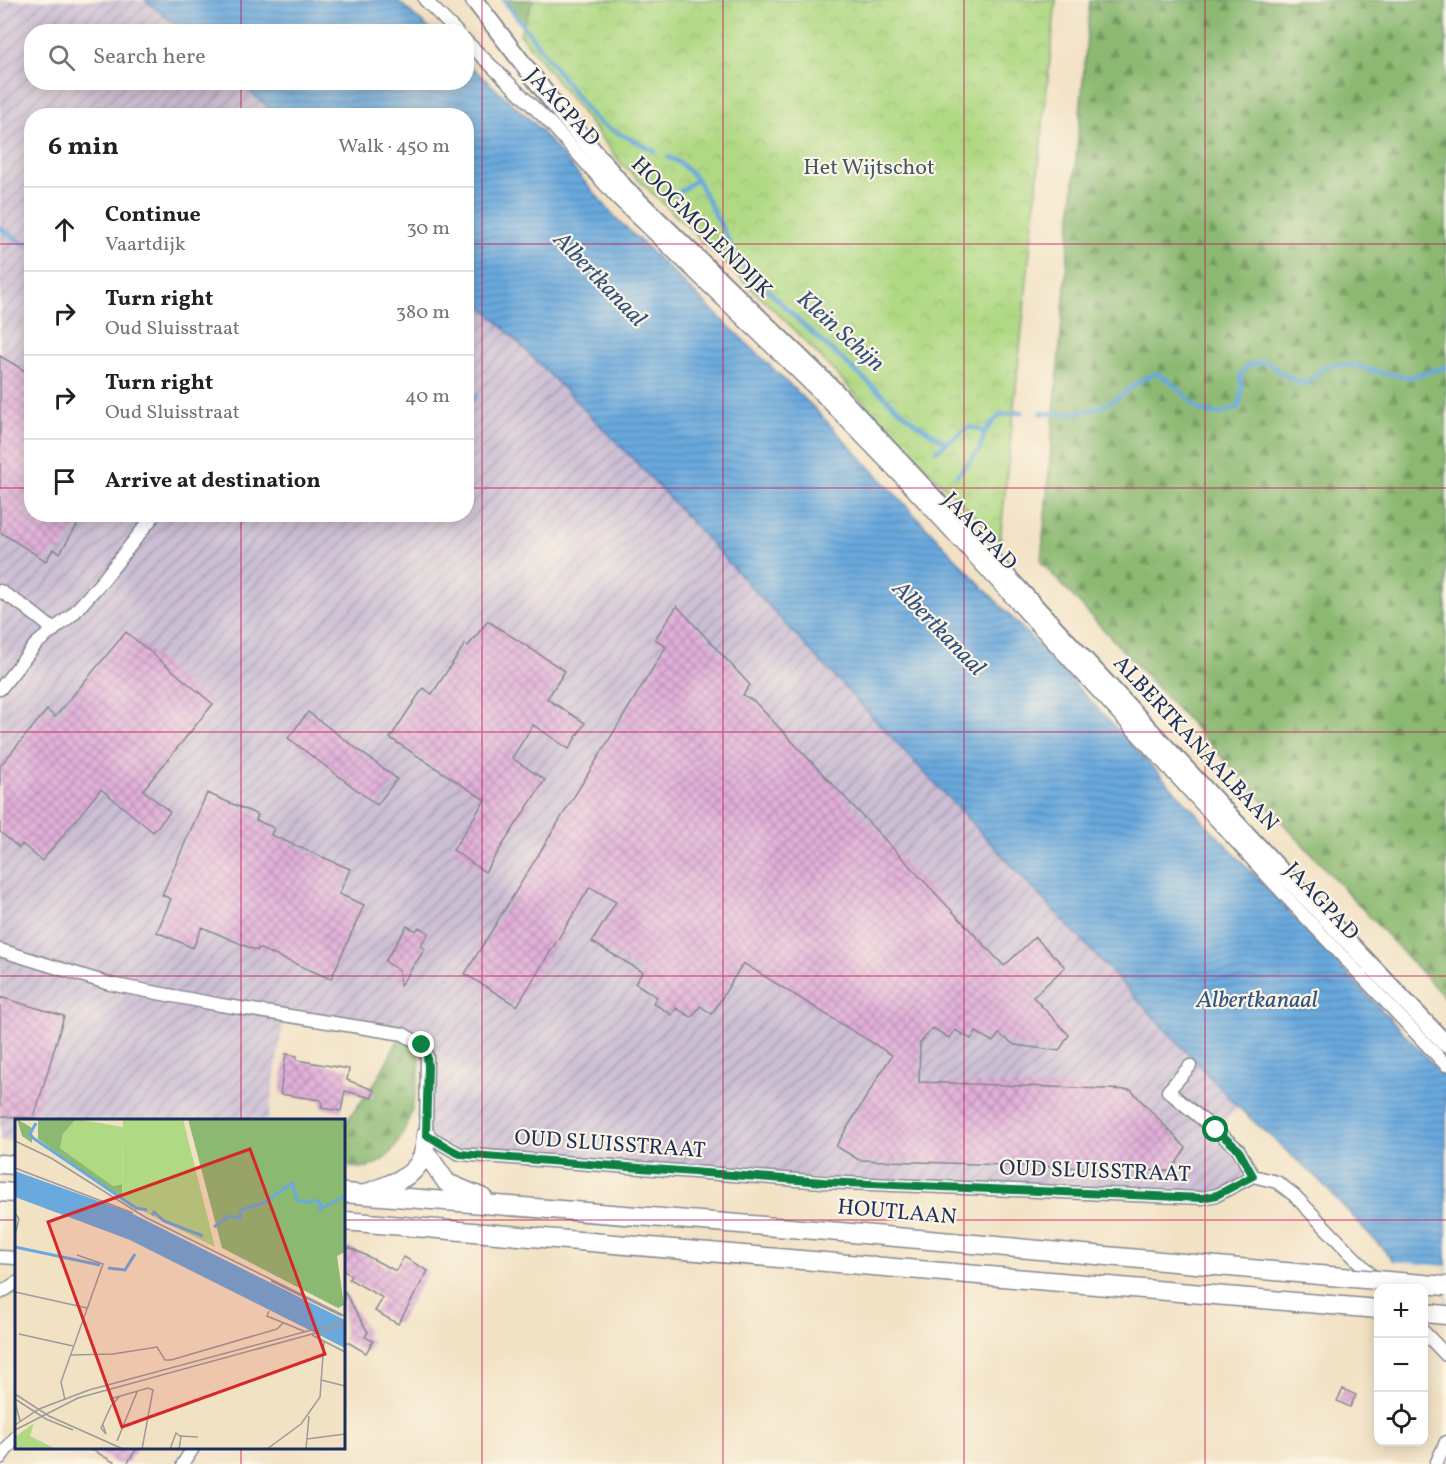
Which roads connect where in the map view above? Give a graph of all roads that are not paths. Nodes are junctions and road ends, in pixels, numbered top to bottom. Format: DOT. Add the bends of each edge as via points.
graph roads {
  1 [pos="425,0"];
  2 [pos="474,0"];
  3 [pos="449,24"];
  4 [pos="474,49"];
  5 [pos="913,474"];
  6 [pos="149,522"];
  7 [pos="0,591"];
  8 [pos="54,630"];
  9 [pos="0,688"];
  10 [pos="0,950"];
  11 [pos="1446,1044"];
  12 [pos="1446,1065"];
  13 [pos="1190,1066"];
  14 [pos="426,1144"];
  15 [pos="0,1164"];
  16 [pos="15,1165"];
  17 [pos="1253,1176"];
  18 [pos="0,1192"];
  19 [pos="15,1193"];
  20 [pos="345,1193"];
  21 [pos="363,1195"];
  22 [pos="507,1206"];
  23 [pos="345,1221"];
  24 [pos="0,1257"];
  25 [pos="15,1258"];
  26 [pos="15,1284"];
  27 [pos="1380,1284"];
  28 [pos="1446,1286"];
  29 [pos="0,1293"];
  30 [pos="1374,1309"];
  31 [pos="1428,1313"];
  32 [pos="1446,1315"];
  33 [pos="1428,1336"];
  34 [pos="1446,1355"];
  35 [pos="15,1438"];
  36 [pos="1446,1442"];
  37 [pos="192,1449"];
  38 [pos="0,1458"];
  39 [pos="183,1464"];
  40 [pos="1436,1464"];
  1 -- 3 [label="street"];
  2 -- 5 [label="street, HOOGMOLENDIJK" via="625,188 833,389"];
  4 -- 12 [label="street, JAAGPAD" via="550,123 616,197 913,490"];
  5 -- 11 [label="street, ALBERTKANAALBAAN"];
  6 -- 8 [label="street" via="104,579"];
  7 -- 8 [label="street"];
  8 -- 9 [label="street" via="36,644"];
  10 -- 14 [label="street" via="110,984 403,1034 422,1045 427,1056"];
  13 -- 17 [label="street" via="1168,1091 1238,1149"];
  14 -- 17 [label="street, OUD SLUISSTRAAT" via="438,1141 460,1154 823,1182 1202,1198 1217,1195"];
  14 -- 21 [label="main road" via="418,1167"];
  14 -- 22 [label="main road" via="447,1183"];
  15 -- 16 [label="main road"];
  17 -- 27 [label="street" via="1277,1182"];
  18 -- 19 [label="main road"];
  20 -- 21 [label="main road, HOUTLAAN"];
  21 -- 22 [label="main road, HOUTLAAN"];
  22 -- 28 [label="main road, HOUTLAAN, bridge"];
  23 -- 30 [label="main road"];
  24 -- 25 [label="street"];
  26 -- 29 [label="street"];
  31 -- 32 [label="main road"];
  33 -- 34 [label="street"];
  35 -- 38 [label="street"];
  36 -- 40 [label="street"];
  37 -- 39 [label="street"];
}
